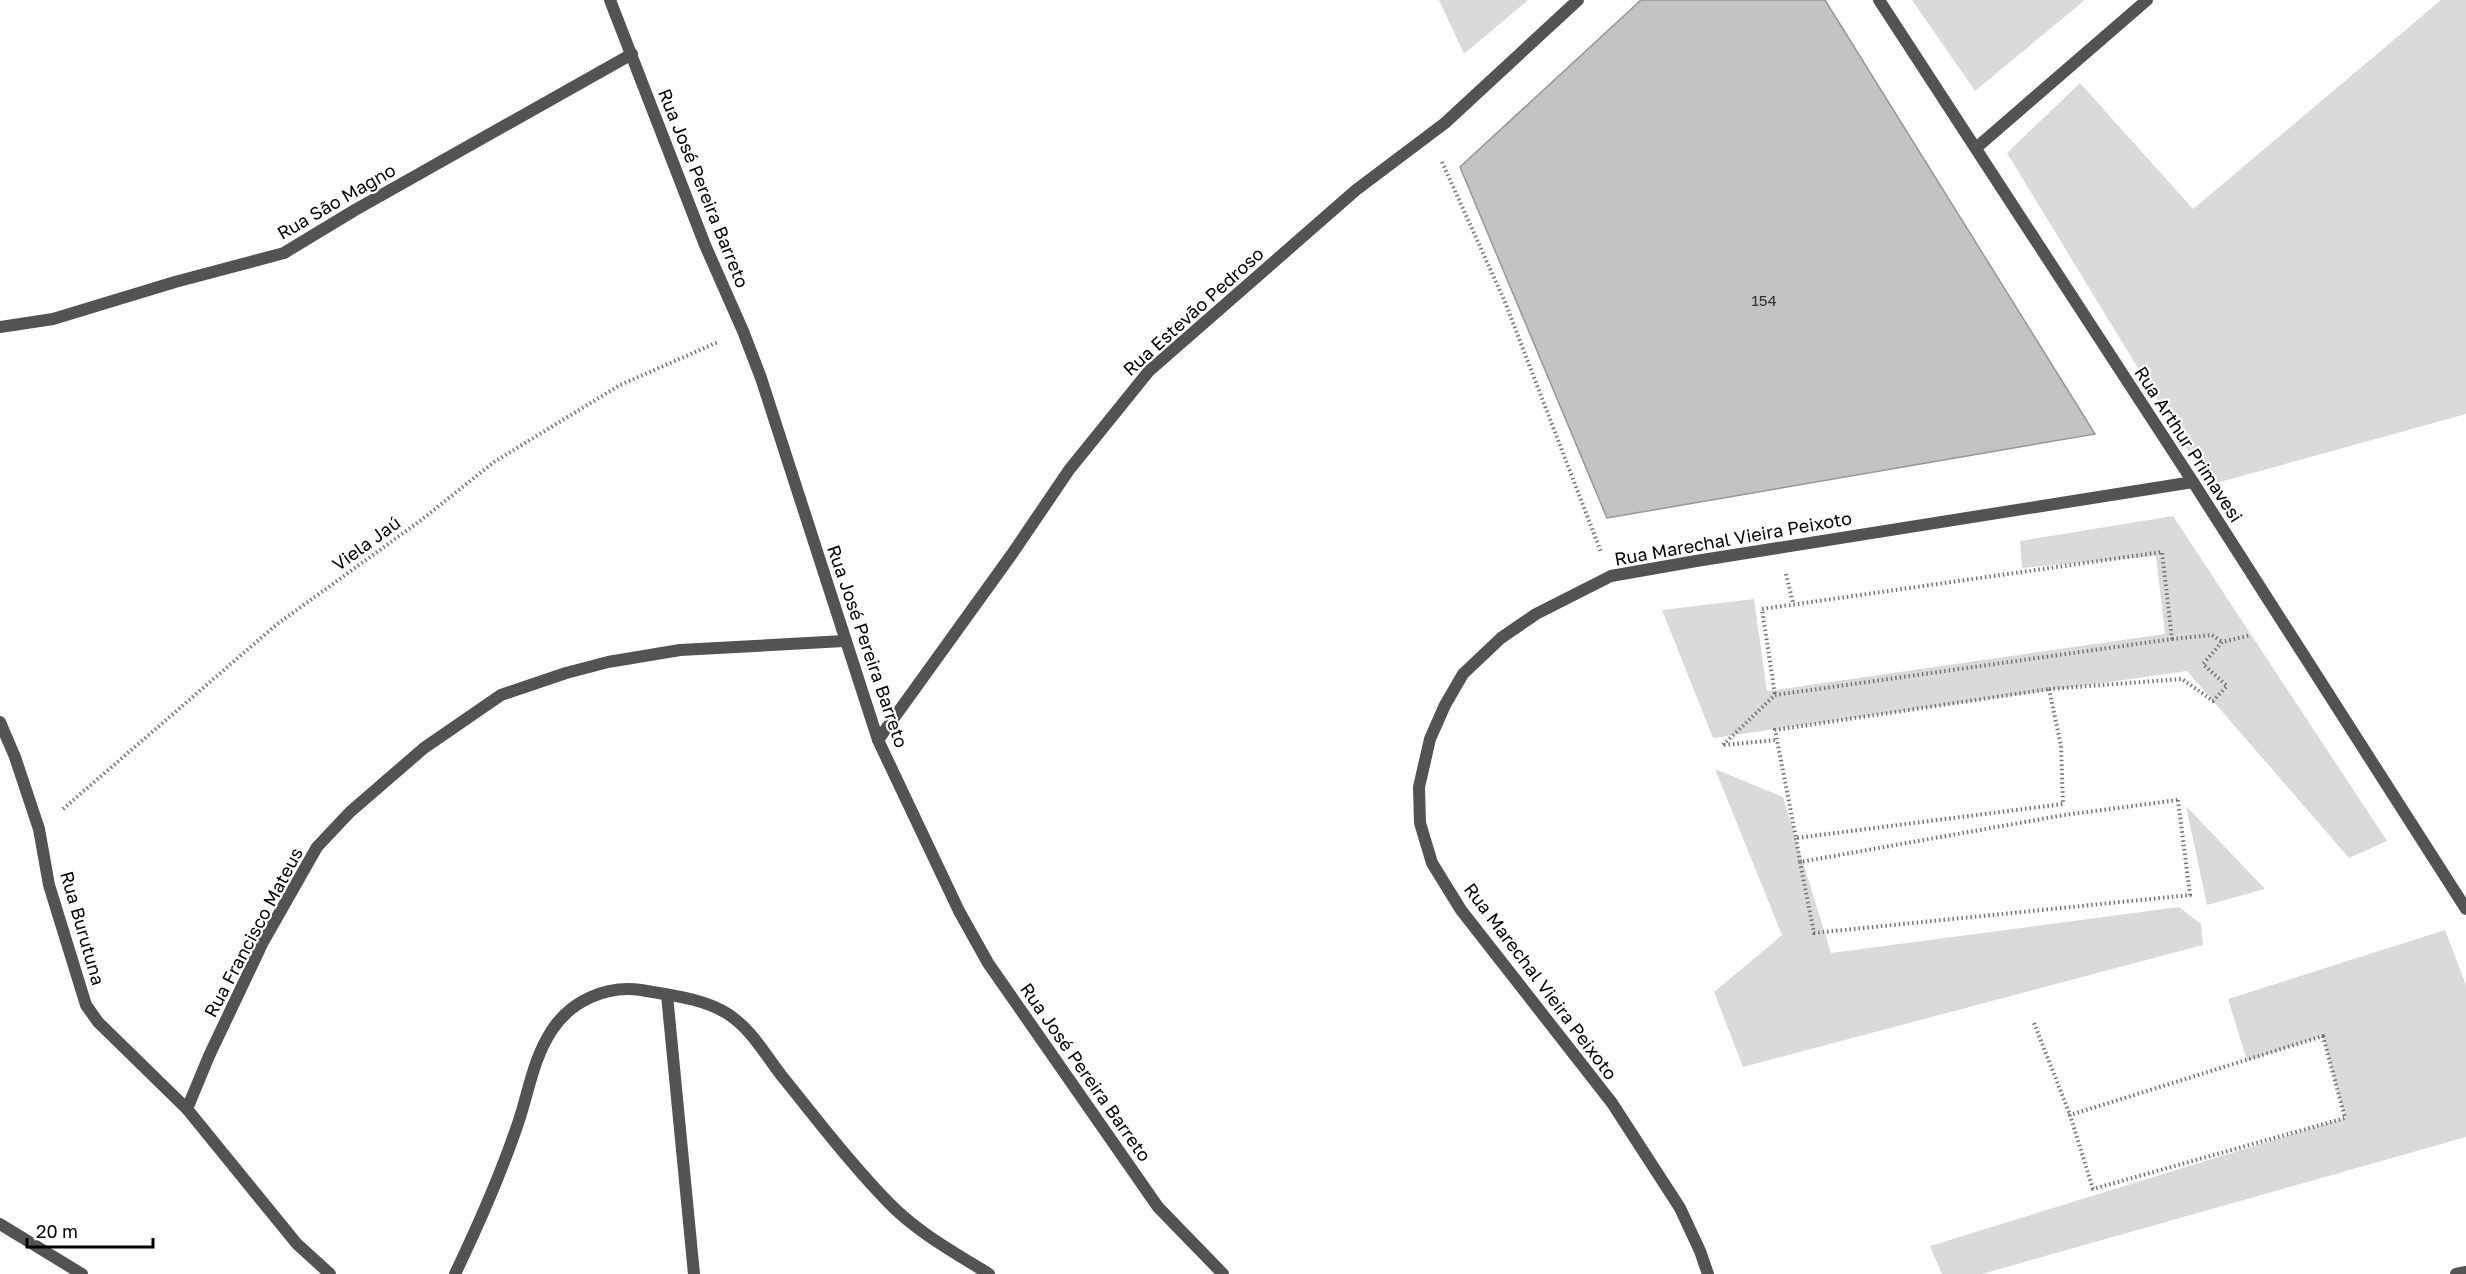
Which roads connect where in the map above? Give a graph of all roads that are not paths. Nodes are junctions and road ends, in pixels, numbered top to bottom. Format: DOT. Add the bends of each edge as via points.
graph roads {
  1 [pos="610,0"];
  2 [pos="1578,0"];
  3 [pos="1879,0"];
  4 [pos="2147,0"];
  5 [pos="632,54"];
  6 [pos="1976,148"];
  7 [pos="0,327"];
  8 [pos="2193,482"];
  9 [pos="844,641"];
  10 [pos="0,722"];
  11 [pos="878,740"];
  12 [pos="2466,909"];
  13 [pos="667,995"];
  14 [pos="187,1109"];
  15 [pos="0,1224"];
  16 [pos="2466,1272"];
  17 [pos="82,1274"];
  18 [pos="330,1274"];
  19 [pos="455,1274"];
  20 [pos="694,1274"];
  21 [pos="989,1274"];
  22 [pos="1223,1274"];
  23 [pos="1708,1274"];
  24 [pos="2456,1274"];
  1 -- 5 [label="street, Rua José Pereira Barreto"];
  2 -- 11 [label="street, Rua Estevão Pedroso" via="1445,123 1356,190 1149,371 1069,470"];
  3 -- 6 [label="street, Rua Arthur Primavesi"];
  4 -- 6 [label="street"];
  5 -- 7 [label="street, Rua São Magno" via="284,253 53,319"];
  5 -- 9 [label="street, Rua José Pereira Barreto" via="772,411"];
  6 -- 8 [label="street, Rua Arthur Primavesi"];
  8 -- 12 [label="street, Rua Arthur Primavesi"];
  8 -- 23 [label="street, Rua Marechal Vieira Peixoto" via="1611,576 1509,632 1463,674 1430,739 1419,787 1420,823 1432,863 1461,910 1612,1103 1680,1208"];
  9 -- 11 [label="street, Rua José Pereira Barreto"];
  9 -- 14 [label="street, Rua Francisco Mateus" via="680,650 608,662 501,695 424,748 317,847 263,942"];
  10 -- 14 [label="street, Rua Burutuna" via="39,829 50,885 86,1005 98,1022"];
  11 -- 22 [label="street, Rua José Pereira Barreto" via="959,911 988,963 1158,1207"];
  13 -- 19 [label="street" via="624,988 596,994 566,1012 556,1025 533,1069 512,1140 483,1216"];
  13 -- 20 [label="street"];
  13 -- 21 [label="street" via="697,1001 727,1014 755,1037 814,1115 891,1204 939,1243"];
  14 -- 18 [label="street" via="297,1245"];
  15 -- 17 [label="street"];
  16 -- 24 [label="street"];
}
